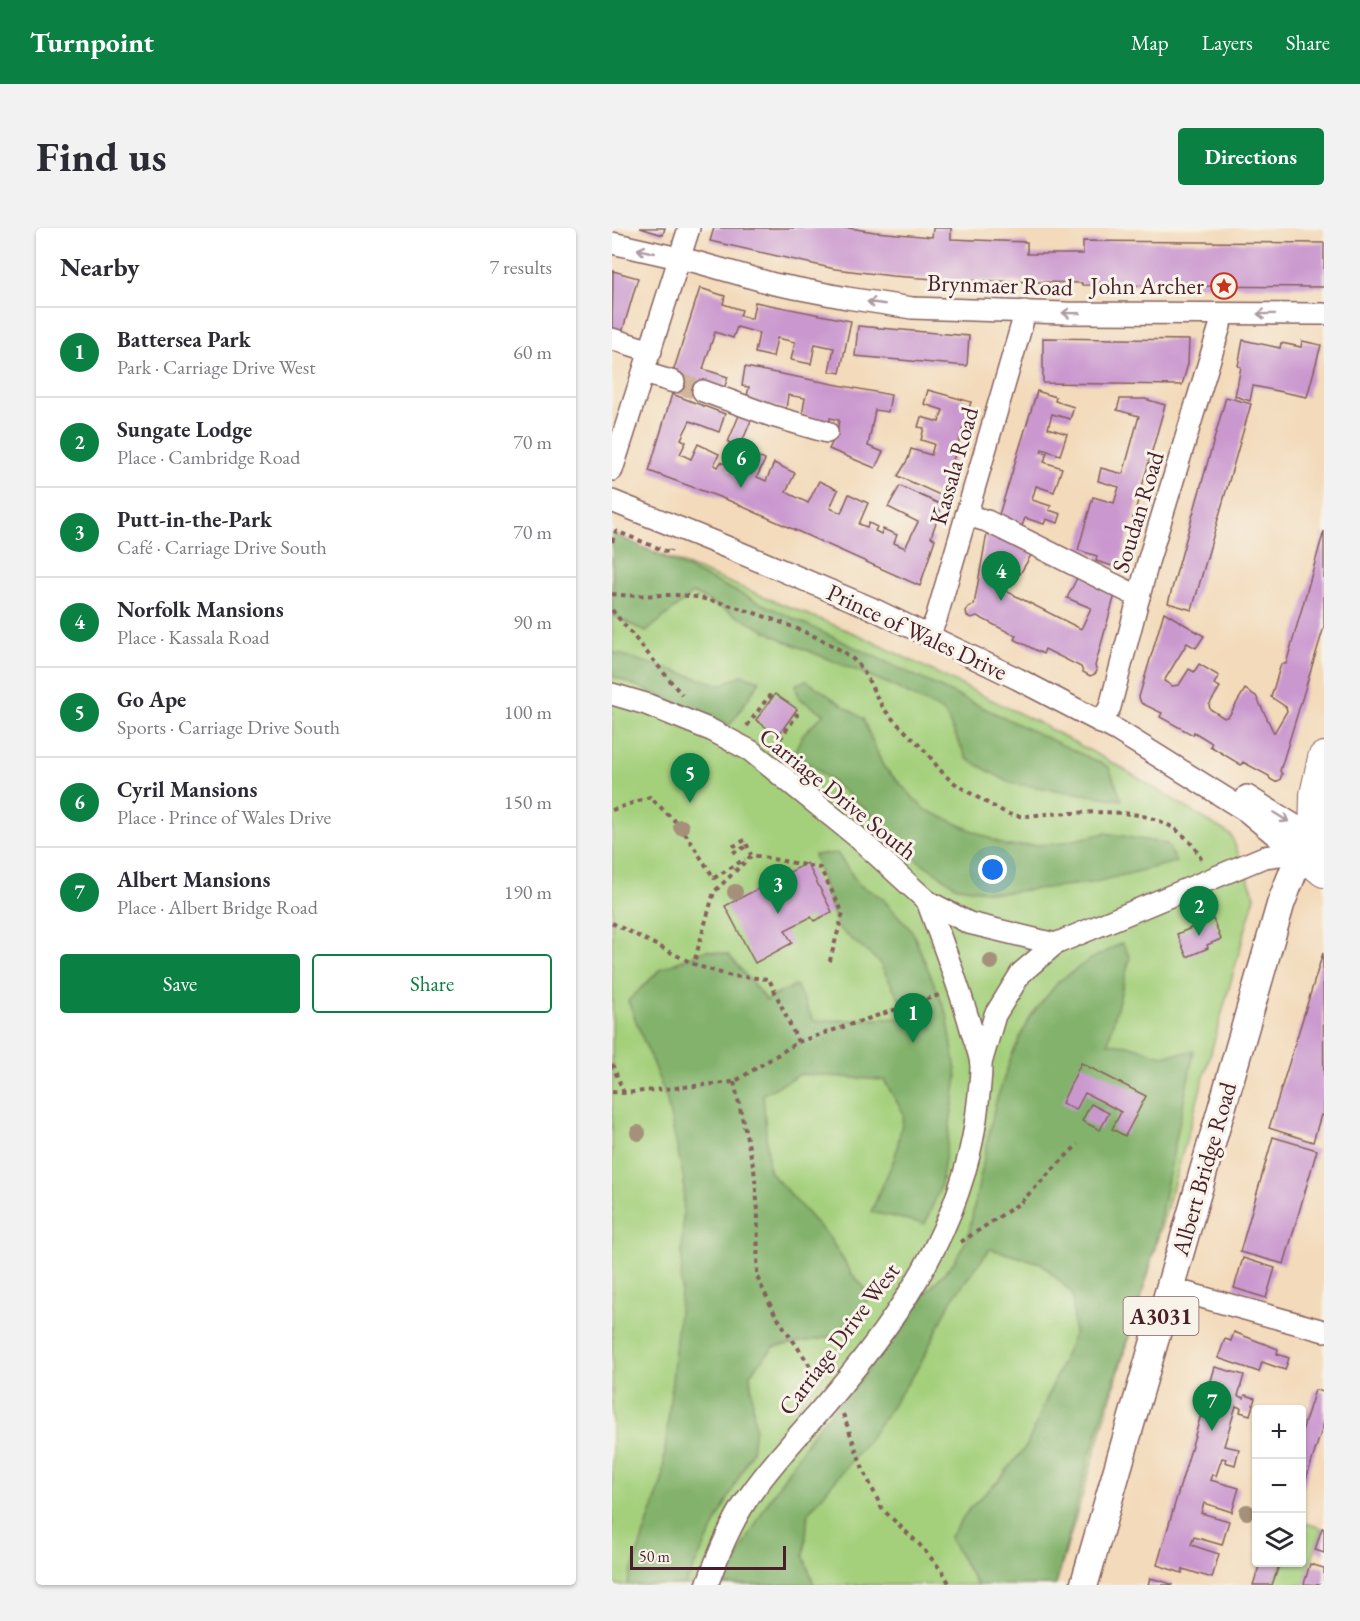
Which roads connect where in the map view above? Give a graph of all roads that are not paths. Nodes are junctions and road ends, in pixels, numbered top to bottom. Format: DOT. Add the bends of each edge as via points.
graph roads {
  1 [pos="689,228"];
  2 [pos="612,243"];
  3 [pos="679,258"];
  4 [pos="1024,311"];
  5 [pos="1324,314"];
  6 [pos="1221,315"];
  7 [pos="612,339"];
  8 [pos="651,351"];
  9 [pos="644,373"];
  10 [pos="674,382"];
  11 [pos="703,392"];
  12 [pos="827,432"];
  13 [pos="612,470"];
  14 [pos="612,501"];
  15 [pos="966,515"];
  16 [pos="1139,597"];
  17 [pos="929,635"];
  18 [pos="612,694"];
  19 [pos="1101,723"];
  20 [pos="1324,758"];
  21 [pos="1318,848"];
  22 [pos="927,901"];
  23 [pos="1055,944"];
  24 [pos="981,1064"];
  25 [pos="1169,1288"];
  26 [pos="1324,1331"];
  27 [pos="707,1585"];
  28 [pos="1084,1585"];
  1 -- 3 [label="street"];
  3 -- 2 [label="street, Brynmaer Road, one-way"];
  4 -- 3 [label="street, Brynmaer Road, one-way" via="912,308 774,284"];
  3 -- 8 [label="street"];
  6 -- 4 [label="street, Brynmaer Road, one-way"];
  4 -- 15 [label="street, Kassala Road"];
  5 -- 6 [label="street, Brynmaer Road, one-way"];
  6 -- 16 [label="street, Soudan Road"];
  7 -- 8 [label="street"];
  8 -- 9 [label="street"];
  9 -- 10 [label="street"];
  9 -- 13 [label="street"];
  11 -- 12 [label="street"];
  14 -- 17 [label="street, Prince of Wales Drive"];
  15 -- 16 [label="street" via="987,521"];
  15 -- 17 [label="street, Kassala Road"];
  16 -- 19 [label="street, Soudan Road" via="1110,707"];
  17 -- 19 [label="street, Prince of Wales Drive"];
  18 -- 22 [label="street, Carriage Drive South" via="711,730 764,761"];
  19 -- 21 [label="street, Prince of Wales Drive" via="1209,788 1239,792"];
  20 -- 21 [label="highway, Albert Bridge Road / A3031" via="1316,795"];
  21 -- 23 [label="street" via="1264,857"];
  21 -- 25 [label="main road, Albert Bridge Road / A3031" via="1281,903"];
  22 -- 23 [label="street" via="969,923"];
  22 -- 24 [label="street, Carriage Drive West" via="959,988"];
  23 -- 24 [label="street" via="1021,973 995,1015"];
  24 -- 27 [label="street, Carriage Drive West" via="972,1148 936,1246 910,1295 749,1496"];
  25 -- 26 [label="street"];
  25 -- 28 [label="main road, Albert Bridge Road / A3031"];
}
